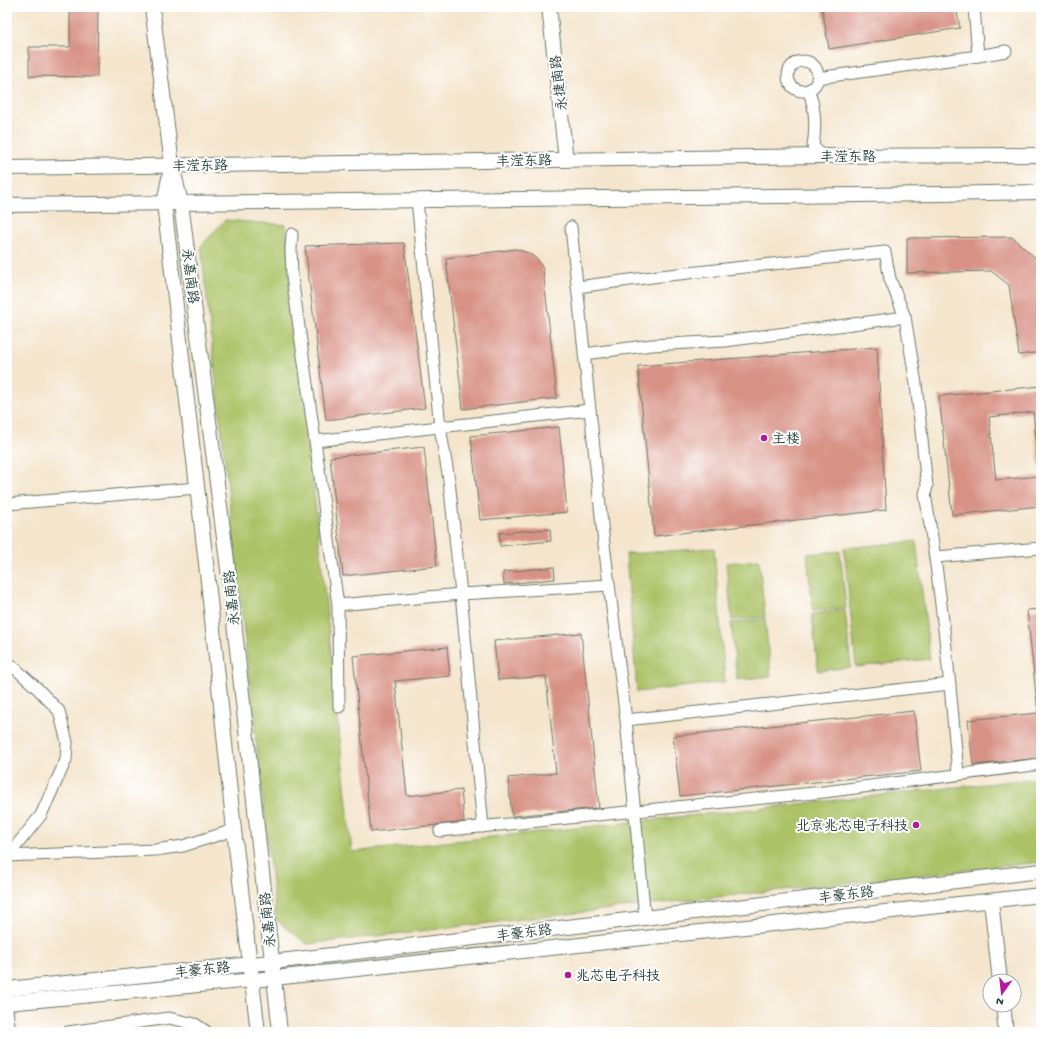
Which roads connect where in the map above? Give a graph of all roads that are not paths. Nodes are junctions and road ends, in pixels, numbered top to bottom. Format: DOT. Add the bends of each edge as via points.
graph roads {
  1 [pos="152,7"];
  2 [pos="549,7"];
  3 [pos="974,7"];
  4 [pos="1006,51"];
  5 [pos="978,56"];
  6 [pos="817,78"];
  7 [pos="808,90"];
  8 [pos="1041,155"];
  9 [pos="822,156"];
  10 [pos="566,160"];
  11 [pos="172,165"];
  12 [pos="7,168"];
  13 [pos="1041,192"];
  14 [pos="417,200"];
  15 [pos="164,203"];
  16 [pos="181,203"];
  17 [pos="7,205"];
  18 [pos="571,228"];
  19 [pos="292,234"];
  20 [pos="578,287"];
  21 [pos="905,317"];
  22 [pos="584,354"];
  23 [pos="590,410"];
  24 [pos="440,427"];
  25 [pos="315,441"];
  26 [pos="197,488"];
  27 [pos="7,504"];
  28 [pos="1041,548"];
  29 [pos="936,557"];
  30 [pos="609,585"];
  31 [pos="461,594"];
  32 [pos="338,605"];
  33 [pos="7,661"];
  34 [pos="950,684"];
  35 [pos="339,707"];
  36 [pos="626,720"];
  37 [pos="1041,764"];
  38 [pos="958,774"];
  39 [pos="635,811"];
  40 [pos="483,827"];
  41 [pos="234,830"];
  42 [pos="440,831"];
  43 [pos="8,856"];
  44 [pos="1041,871"];
  45 [pos="1041,895"];
  46 [pos="991,901"];
  47 [pos="645,918"];
  48 [pos="272,962"];
  49 [pos="250,964"];
  50 [pos="999,973"];
  51 [pos="274,978"];
  52 [pos="252,980"];
  53 [pos="7,989"];
  54 [pos="7,1003"];
  55 [pos="7,1010"];
  56 [pos="1004,1013"];
  57 [pos="10,1032"];
  58 [pos="68,1032"];
  59 [pos="206,1032"];
  60 [pos="258,1032"];
  61 [pos="280,1032"];
  62 [pos="1006,1032"];
  1 -- 11 [label="street, 永嘉南路"];
  2 -- 10 [label="street, 永捷南路"];
  3 -- 5 [label="street"];
  4 -- 5 [label="street"];
  5 -- 6 [label="street"];
  6 -- 7 [label="street" via="816,83"];
  6 -- 7 [label="street" via="815,69 808,62 798,62 790,68 788,77 792,86 799,90"];
  7 -- 9 [label="street" via="813,102 813,146"];
  8 -- 9 [label="street, 丰滢东路"];
  9 -- 10 [label="street, 丰滢东路"];
  10 -- 11 [label="street, 丰滢东路"];
  11 -- 12 [label="street, 丰滢东路"];
  11 -- 15 [label="street, 永嘉南路"];
  11 -- 16 [label="street, 永嘉南路"];
  13 -- 14 [label="street"];
  14 -- 16 [label="street"];
  14 -- 24 [label="street"];
  15 -- 16 [label="street"];
  15 -- 17 [label="street"];
  15 -- 26 [label="street, 永嘉南路"];
  16 -- 48 [label="street, 永嘉南路" via="227,561"];
  18 -- 20 [label="street"];
  19 -- 25 [label="street" via="292,277"];
  20 -- 21 [label="street" via="885,252 890,279"];
  20 -- 22 [label="street"];
  21 -- 22 [label="street" via="725,341 652,345"];
  21 -- 29 [label="street" via="916,384 927,486 925,494"];
  22 -- 23 [label="street"];
  23 -- 24 [label="street"];
  23 -- 30 [label="street"];
  24 -- 25 [label="street"];
  24 -- 31 [label="street" via="449,480"];
  25 -- 32 [label="street"];
  26 -- 27 [label="street"];
  26 -- 41 [label="street, 永嘉南路"];
  28 -- 29 [label="street"];
  29 -- 34 [label="street"];
  30 -- 31 [label="street"];
  30 -- 36 [label="street"];
  31 -- 32 [label="street"];
  31 -- 40 [label="street"];
  32 -- 35 [label="street"];
  33 -- 43 [label="street" via="59,711 67,742 66,760 40,815"];
  34 -- 36 [label="street"];
  34 -- 38 [label="street"];
  36 -- 39 [label="street"];
  37 -- 38 [label="street"];
  38 -- 39 [label="street" via="824,792"];
  39 -- 40 [label="street"];
  39 -- 47 [label="street"];
  40 -- 42 [label="street"];
  41 -- 43 [label="street" via="183,846 155,850"];
  41 -- 49 [label="street, 永嘉南路"];
  44 -- 47 [label="street, 丰豪东路"];
  45 -- 46 [label="street, 丰豪东路"];
  46 -- 50 [label="street"];
  46 -- 51 [label="street, 丰豪东路"];
  47 -- 48 [label="street, 丰豪东路"];
  48 -- 49 [label="street, 丰豪东路"];
  48 -- 51 [label="street, 永嘉南路"];
  49 -- 52 [label="street, 永嘉南路"];
  49 -- 53 [label="street, 丰豪东路"];
  51 -- 52 [label="street, 丰豪东路"];
  51 -- 61 [label="street, 永嘉南路"];
  52 -- 54 [label="street, 丰豪东路"];
  52 -- 60 [label="street, 永嘉南路"];
  55 -- 57 [label="street"];
  56 -- 62 [label="street"];
  58 -- 59 [label="street" via="169,1018 195,1024"];
}
